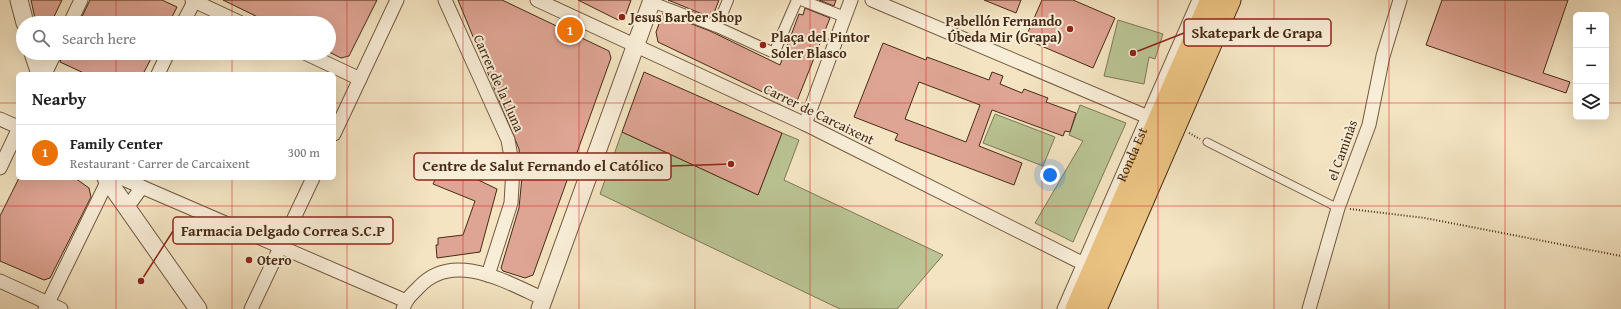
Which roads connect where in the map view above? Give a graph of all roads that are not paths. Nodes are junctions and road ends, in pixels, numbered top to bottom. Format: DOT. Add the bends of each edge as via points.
graph roads {
  1 [pos="19,0"];
  2 [pos="81,0"];
  3 [pos="193,0"];
  4 [pos="398,0"];
  5 [pos="445,0"];
  6 [pos="537,0"];
  7 [pos="728,0"];
  8 [pos="797,0"];
  9 [pos="801,0"];
  10 [pos="851,0"];
  11 [pos="872,0"];
  12 [pos="1199,0"];
  13 [pos="1211,0"];
  14 [pos="1230,0"];
  15 [pos="1400,0"];
  16 [pos="652,1"];
  17 [pos="23,16"];
  18 [pos="73,16"];
  19 [pos="186,16"];
  20 [pos="226,16"];
  21 [pos="845,17"];
  22 [pos="717,27"];
  23 [pos="636,45"];
  24 [pos="35,60"];
  25 [pos="52,60"];
  26 [pos="165,60"];
  27 [pos="320,60"];
  28 [pos="39,72"];
  29 [pos="46,72"];
  30 [pos="159,72"];
  31 [pos="360,79"];
  32 [pos="1148,116"];
  33 [pos="0,119"];
  34 [pos="804,124"];
  35 [pos="16,126"];
  36 [pos="336,130"];
  37 [pos="16,134"];
  38 [pos="1207,142"];
  39 [pos="0,168"];
  40 [pos="108,180"];
  41 [pos="109,180"];
  42 [pos="126,180"];
  43 [pos="312,180"];
  44 [pos="142,187"];
  45 [pos="126,208"];
  46 [pos="1338,208"];
  47 [pos="281,247"];
  48 [pos="1084,264"];
  49 [pos="488,274"];
  50 [pos="0,281"];
  51 [pos="542,304"];
  52 [pos="404,305"];
  53 [pos="46,306"];
  54 [pos="61,309"];
  55 [pos="198,309"];
  56 [pos="252,309"];
  57 [pos="1064,309"];
  58 [pos="1076,309"];
  59 [pos="1096,309"];
  60 [pos="1309,309"];
  1 -- 17 [label="street"];
  2 -- 18 [label="street"];
  3 -- 19 [label="street"];
  3 -- 20 [label="street"];
  4 -- 31 [label="street"];
  5 -- 49 [label="street, Carrer de la Lluna" via="508,140 513,168 510,202"];
  6 -- 23 [label="street, Carrer de Carcaixent" via="611,36"];
  7 -- 22 [label="street"];
  8 -- 22 [label="street" via="774,53"];
  9 -- 21 [label="street"];
  10 -- 21 [label="street"];
  11 -- 32 [label="street"];
  12 -- 32 [label="street, Ronda Est"];
  13 -- 58 [label="main road, Ronda Est"];
  14 -- 59 [label="main road, Ronda Est"];
  15 -- 46 [label="street, el Caminàs" via="1383,56 1369,125"];
  16 -- 22 [label="street"];
  16 -- 23 [label="street"];
  21 -- 34 [label="street"];
  23 -- 34 [label="street, Carrer de Carcaixent"];
  23 -- 51 [label="street"];
  24 -- 28 [label="street"];
  25 -- 29 [label="street"];
  26 -- 30 [label="street"];
  27 -- 31 [label="street"];
  31 -- 36 [label="street"];
  32 -- 48 [label="street, Ronda Est"];
  33 -- 35 [label="street"];
  34 -- 48 [label="street, Carrer de Carcaixent"];
  37 -- 39 [label="street"];
  38 -- 46 [label="lane"];
  40 -- 53 [label="street"];
  41 -- 45 [label="street"];
  42 -- 44 [label="street"];
  43 -- 47 [label="street"];
  44 -- 45 [label="street"];
  44 -- 47 [label="street"];
  45 -- 55 [label="street"];
  46 -- 60 [label="street, el Caminàs"];
  47 -- 52 [label="street"];
  47 -- 56 [label="street"];
  48 -- 57 [label="street, Ronda Est"];
  49 -- 51 [label="street"];
  49 -- 52 [label="street" via="455,268 427,278"];
  50 -- 53 [label="street"];
  53 -- 54 [label="street"];
}
